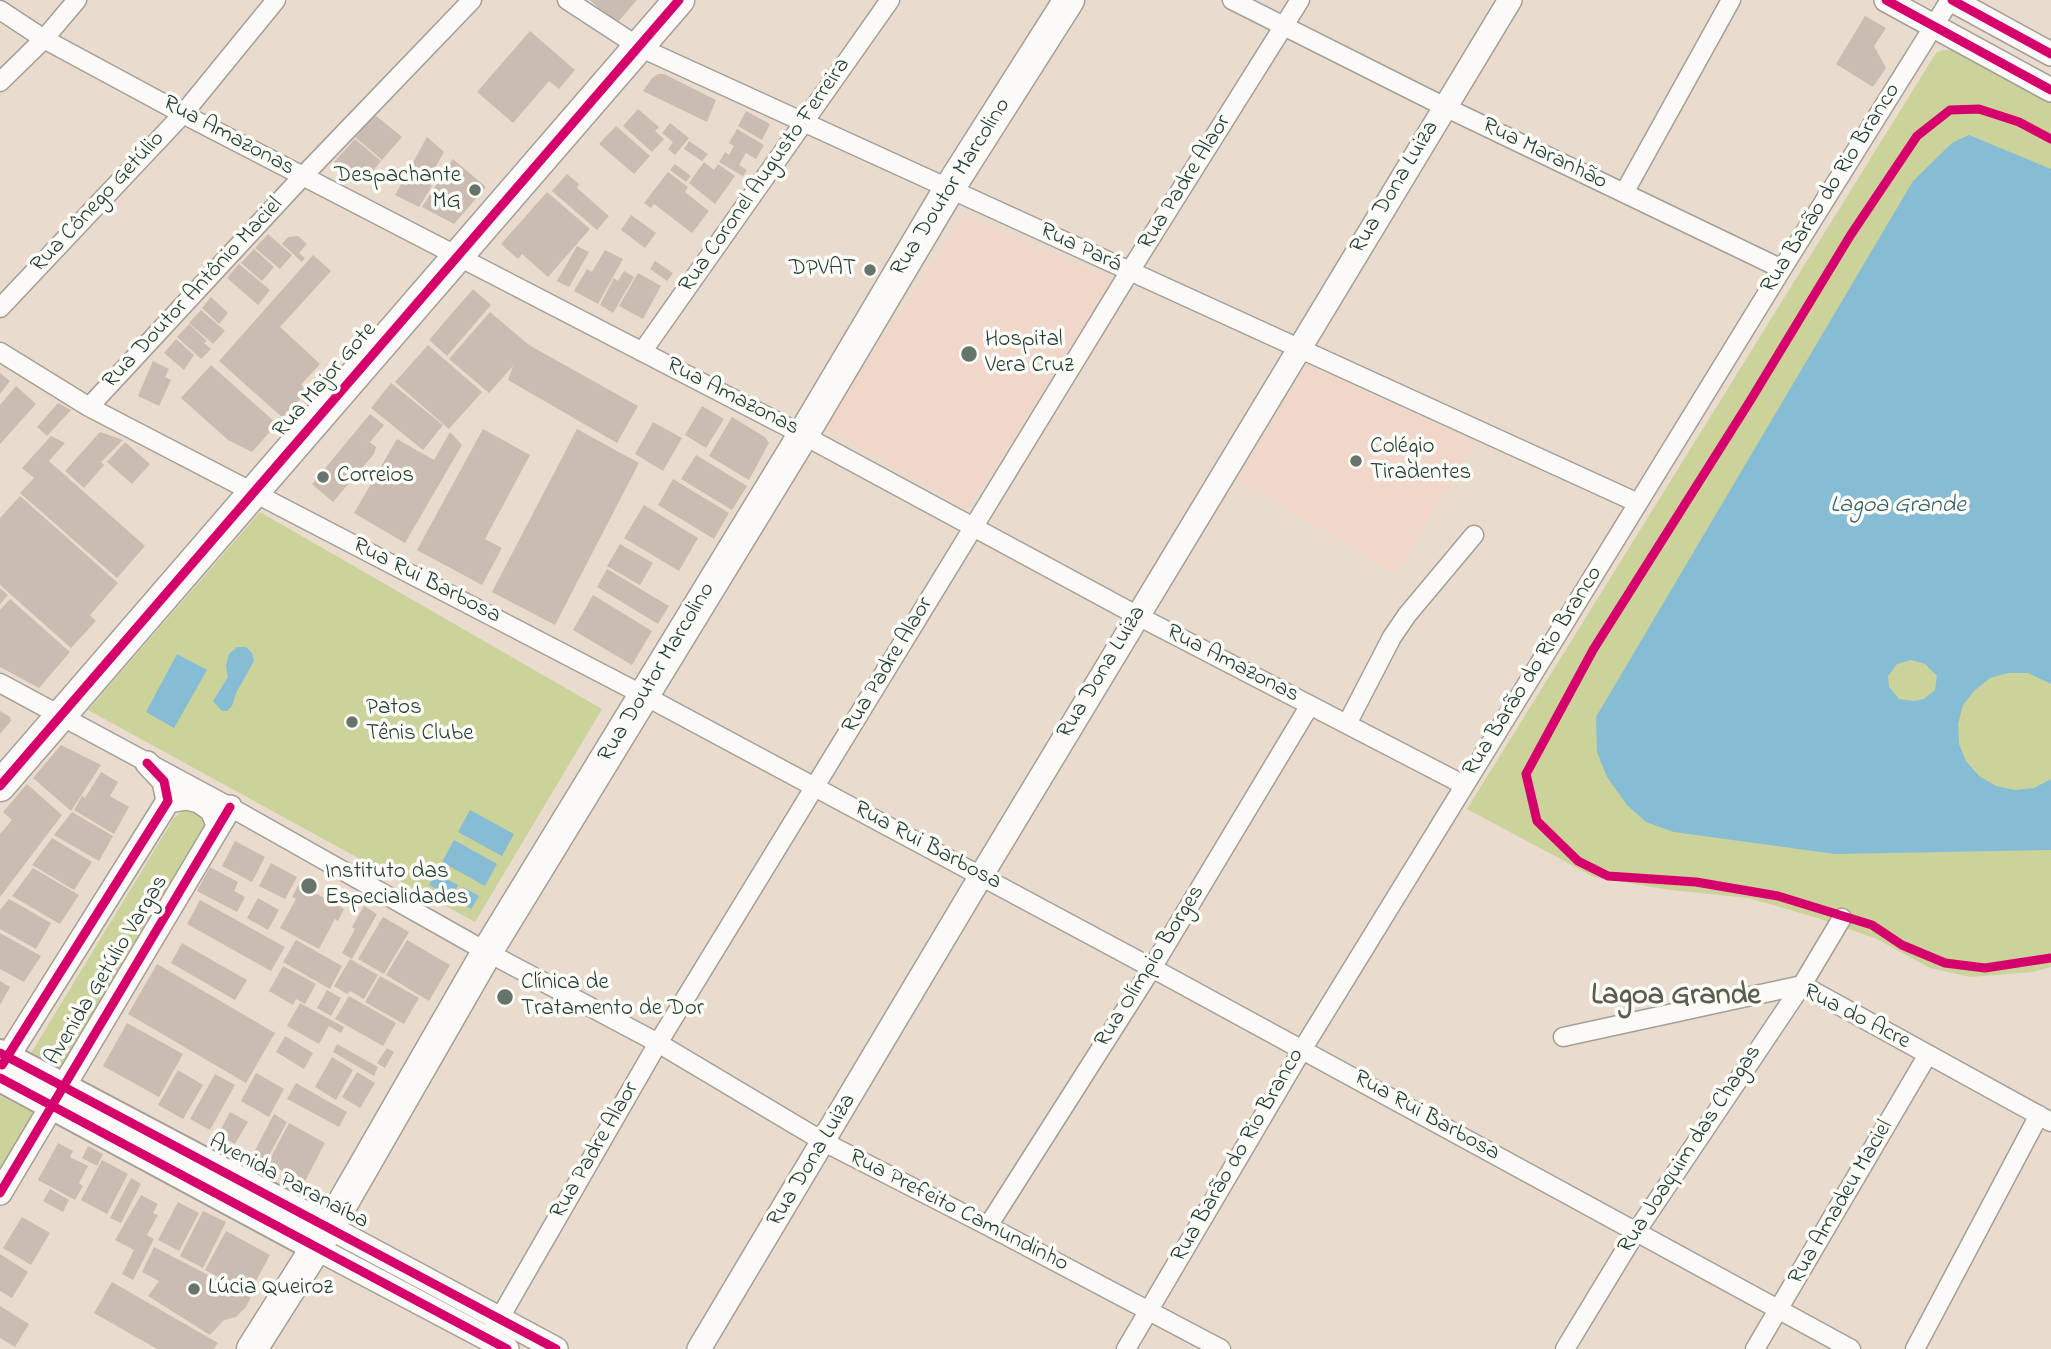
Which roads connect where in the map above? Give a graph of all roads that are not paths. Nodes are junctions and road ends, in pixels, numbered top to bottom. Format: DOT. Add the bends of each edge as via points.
graph roads {
  1 [pos="77,0"];
  2 [pos="276,0"];
  3 [pos="472,0"];
  4 [pos="567,0"];
  5 [pos="679,0"];
  6 [pos="890,0"];
  7 [pos="1069,0"];
  8 [pos="1232,0"];
  9 [pos="1300,0"];
  10 [pos="1510,0"];
  11 [pos="1731,0"];
  12 [pos="1886,0"];
  13 [pos="1951,0"];
  14 [pos="0,10"];
  15 [pos="1284,26"];
  16 [pos="1934,26"];
  17 [pos="44,39"];
  18 [pos="639,47"];
  19 [pos="2051,54"];
  20 [pos="0,82"];
  21 [pos="2051,90"];
  22 [pos="1445,107"];
  23 [pos="183,114"];
  24 [pos="805,123"];
  25 [pos="303,176"];
  26 [pos="949,189"];
  27 [pos="1623,193"];
  28 [pos="458,257"];
  29 [pos="1782,269"];
  30 [pos="1130,271"];
  31 [pos="0,307"];
  32 [pos="1299,348"];
  33 [pos="0,352"];
  34 [pos="642,352"];
  35 [pos="89,407"];
  36 [pos="803,435"];
  37 [pos="255,493"];
  38 [pos="1638,503"];
  39 [pos="973,527"];
  40 [pos="1474,535"];
  41 [pos="1138,615"];
  42 [pos="0,683"];
  43 [pos="645,696"];
  44 [pos="1310,705"];
  45 [pos="62,716"];
  46 [pos="1347,724"];
  47 [pos="147,763"];
  48 [pos="1464,785"];
  49 [pos="0,786"];
  50 [pos="815,787"];
  51 [pos="168,801"];
  52 [pos="224,816"];
  53 [pos="981,876"];
  54 [pos="1842,918"];
  55 [pos="487,952"];
  56 [pos="1152,968"];
  57 [pos="1802,985"];
  58 [pos="1563,1037"];
  59 [pos="658,1043"];
  60 [pos="1302,1050"];
  61 [pos="1927,1056"];
  62 [pos="2,1065"];
  63 [pos="56,1097"];
  64 [pos="2045,1119"];
  65 [pos="824,1142"];
  66 [pos="0,1193"];
  67 [pos="988,1226"];
  68 [pos="1636,1232"];
  69 [pos="323,1237"];
  70 [pos="393,1261"];
  71 [pos="381,1282"];
  72 [pos="444,1288"];
  73 [pos="433,1309"];
  74 [pos="1779,1310"];
  75 [pos="1149,1311"];
  76 [pos="500,1318"];
  77 [pos="497,1344"];
  78 [pos="252,1349"];
  79 [pos="556,1349"];
  80 [pos="699,1349"];
  81 [pos="1126,1349"];
  82 [pos="1221,1349"];
  83 [pos="1565,1349"];
  84 [pos="1755,1349"];
  85 [pos="1851,1349"];
  86 [pos="1915,1349"];
  1 -- 17 [label="street"];
  2 -- 23 [label="street, Rua Cônego Getúlio"];
  3 -- 25 [label="street, Rua Doutor Antônio Maciel"];
  4 -- 18 [label="street, Rua Pará"];
  5 -- 18 [label="main road, Rua Major Gote"];
  6 -- 24 [label="street, Rua Coronel Augusto Ferreira"];
  7 -- 26 [label="main road, Rua Doutor Marcolino"];
  8 -- 15 [label="street, Rua Maranhão"];
  9 -- 15 [label="street, Rua Padre Alaor"];
  10 -- 22 [label="street, Rua Dona Luiza"];
  11 -- 27 [label="street"];
  12 -- 16 [label="street"];
  13 -- 16 [label="street, Rua Barão do Rio Branco"];
  13 -- 19 [label="street"];
  14 -- 17 [label="street, Rua Amazonas"];
  15 -- 22 [label="street, Rua Maranhão"];
  15 -- 30 [label="street, Rua Padre Alaor"];
  16 -- 21 [label="street"];
  16 -- 29 [label="street, Rua Barão do Rio Branco"];
  17 -- 20 [label="street"];
  17 -- 23 [label="street, Rua Amazonas"];
  18 -- 24 [label="street, Rua Pará"];
  18 -- 28 [label="main road, Rua Major Gote"];
  22 -- 27 [label="street, Rua Maranhão"];
  22 -- 32 [label="street, Rua Dona Luiza"];
  23 -- 25 [label="street, Rua Amazonas"];
  23 -- 31 [label="street, Rua Cônego Getúlio"];
  24 -- 26 [label="street, Rua Pará"];
  24 -- 34 [label="street, Rua Coronel Augusto Ferreira"];
  25 -- 28 [label="street, Rua Amazonas"];
  25 -- 35 [label="street, Rua Doutor Antônio Maciel"];
  26 -- 30 [label="street, Rua Pará"];
  26 -- 36 [label="main road, Rua Doutor Marcolino"];
  27 -- 29 [label="street, Rua Maranhão"];
  28 -- 34 [label="street, Rua Amazonas"];
  28 -- 37 [label="main road, Rua Major Gote"];
  29 -- 38 [label="street, Rua Barão do Rio Branco"];
  30 -- 32 [label="street, Rua Pará"];
  30 -- 39 [label="street, Rua Padre Alaor"];
  32 -- 38 [label="street, Rua Pará"];
  32 -- 41 [label="street, Rua Dona Luiza"];
  33 -- 35 [label="street, Rua Rui Barbosa"];
  34 -- 36 [label="street, Rua Amazonas"];
  35 -- 37 [label="street, Rua Rui Barbosa"];
  36 -- 39 [label="street, Rua Amazonas"];
  36 -- 43 [label="main road, Rua Doutor Marcolino"];
  37 -- 43 [label="street, Rua Rui Barbosa"];
  37 -- 45 [label="main road, Rua Major Gote"];
  38 -- 48 [label="street, Rua Barão do Rio Branco"];
  39 -- 41 [label="street, Rua Amazonas"];
  39 -- 50 [label="street, Rua Padre Alaor"];
  40 -- 46 [label="street" via="1392,637"];
  41 -- 44 [label="street, Rua Amazonas"];
  41 -- 53 [label="street, Rua Dona Luiza"];
  42 -- 45 [label="street, Rua Prefeito Camundinho"];
  43 -- 50 [label="street, Rua Rui Barbosa"];
  43 -- 55 [label="main road, Rua Doutor Marcolino"];
  44 -- 46 [label="street, Rua Amazonas"];
  44 -- 56 [label="street, Rua Olímpio Borges"];
  45 -- 47 [label="street, Rua Prefeito Camundinho"];
  45 -- 49 [label="main road, Rua Major Gote"];
  46 -- 48 [label="street, Rua Amazonas"];
  47 -- 51 [label="street" via="164,781"];
  47 -- 52 [label="street, Rua Prefeito Camundinho"];
  48 -- 60 [label="street, Rua Barão do Rio Branco"];
  50 -- 53 [label="street, Rua Rui Barbosa"];
  50 -- 59 [label="street, Rua Padre Alaor"];
  51 -- 52 [label="street" via="200,801"];
  51 -- 62 [label="street, Avenida Getúlio Vargas"];
  52 -- 55 [label="street, Rua Prefeito Camundinho"];
  52 -- 63 [label="street, Avenida Getúlio Vargas"];
  53 -- 56 [label="street, Rua Rui Barbosa"];
  53 -- 65 [label="street, Rua Dona Luiza"];
  54 -- 57 [label="street, Rua Joaquim das Chagas"];
  55 -- 59 [label="street, Rua Prefeito Camundinho"];
  55 -- 69 [label="main road, Rua Doutor Marcolino"];
  56 -- 60 [label="street, Rua Rui Barbosa"];
  56 -- 67 [label="street, Rua Olímpio Borges"];
  57 -- 58 [label="street, Rua do Acre"];
  57 -- 61 [label="street, Rua do Acre"];
  57 -- 68 [label="street, Rua Joaquim das Chagas"];
  59 -- 65 [label="street, Rua Prefeito Camundinho"];
  59 -- 76 [label="street, Rua Padre Alaor"];
  60 -- 68 [label="street, Rua Rui Barbosa"];
  60 -- 75 [label="street, Rua Barão do Rio Branco"];
  61 -- 64 [label="street, Rua do Acre"];
  61 -- 74 [label="street, Rua Amadeu Maciel"];
  62 -- 63 [label="main road, Avenida Paranaíba"];
  63 -- 66 [label="street, Avenida Getúlio Vargas"];
  63 -- 69 [label="main road, Avenida Paranaíba"];
  64 -- 86 [label="street"];
  65 -- 67 [label="street, Rua Prefeito Camundinho"];
  65 -- 80 [label="street, Rua Dona Luiza"];
  67 -- 75 [label="street, Rua Prefeito Camundinho"];
  68 -- 74 [label="street, Rua Rui Barbosa"];
  68 -- 83 [label="street, Rua Joaquim das Chagas"];
  69 -- 70 [label="street, Avenida Paranaíba"];
  69 -- 71 [label="street, Avenida Paranaíba"];
  69 -- 78 [label="main road, Rua Doutor Marcolino"];
  70 -- 71 [label="street"];
  70 -- 72 [label="street, Avenida Paranaíba"];
  71 -- 73 [label="street, Avenida Paranaíba"];
  72 -- 73 [label="street"];
  72 -- 76 [label="street, Avenida Paranaíba"];
  73 -- 77 [label="street, Avenida Paranaíba"];
  74 -- 84 [label="street, Rua Amadeu Maciel"];
  74 -- 85 [label="street, Rua Rui Barbosa"];
  75 -- 81 [label="street, Rua Barão do Rio Branco"];
  75 -- 82 [label="street, Rua Prefeito Camundinho"];
  76 -- 77 [label="street, Rua Padre Alaor"];
  76 -- 79 [label="street, Avenida Paranaíba"];
}
